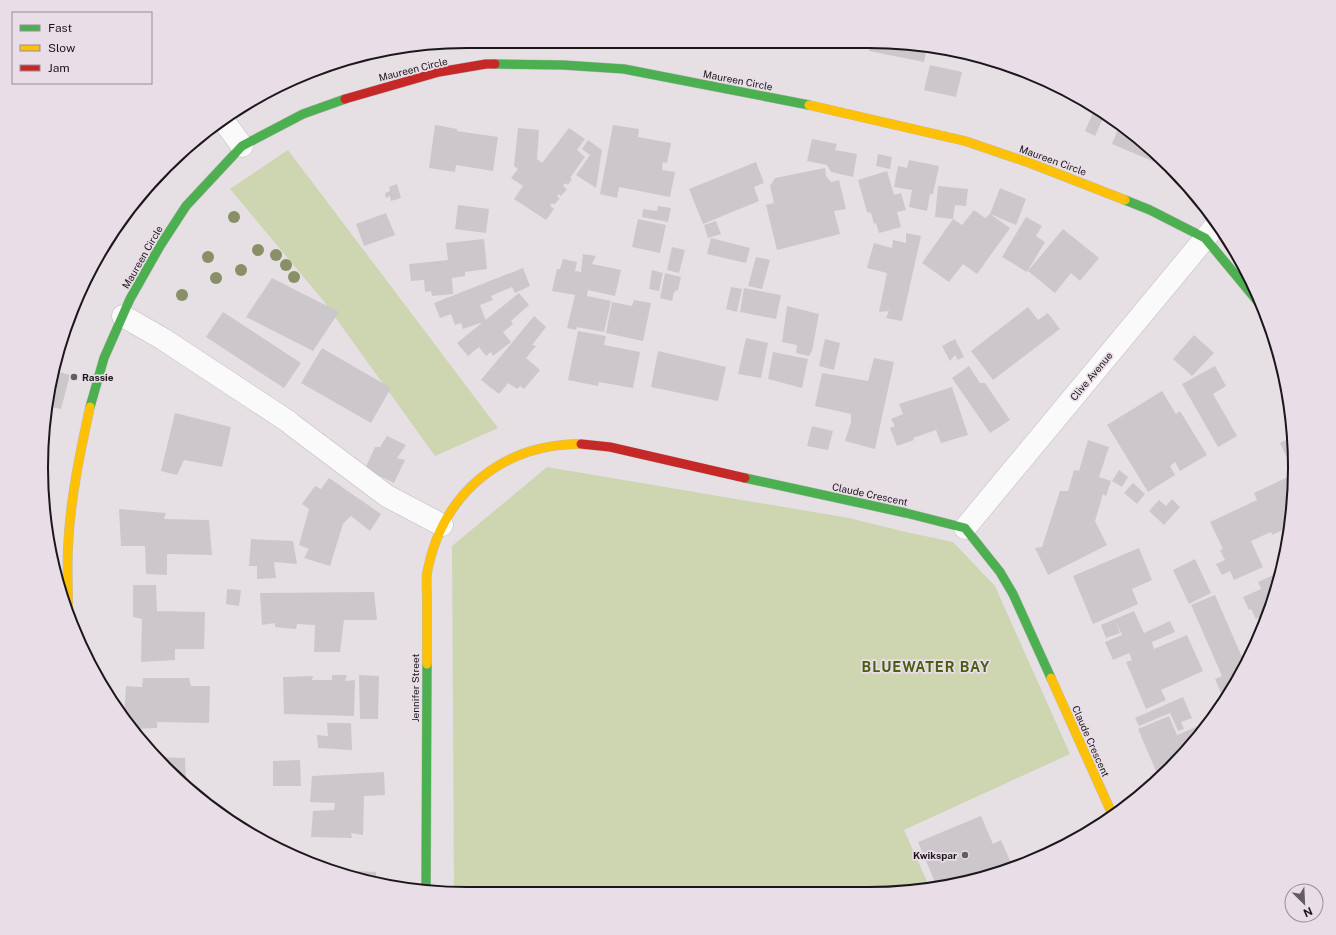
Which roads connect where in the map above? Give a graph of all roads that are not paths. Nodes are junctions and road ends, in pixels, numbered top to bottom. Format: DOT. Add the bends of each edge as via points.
graph roads {
  1 [pos="226,125"];
  2 [pos="242,146"];
  3 [pos="1211,231"];
  4 [pos="1242,277"];
  5 [pos="123,316"];
  6 [pos="463,495"];
  7 [pos="442,525"];
  8 [pos="965,528"];
  9 [pos="68,596"];
  10 [pos="1110,810"];
  11 [pos="426,884"];
  1 -- 2 [label="street"];
  2 -- 3 [label="street, Maureen Circle" via="303,114 358,94 439,72 486,64 564,64 624,69 831,109 965,141 1030,162 1150,210"];
  2 -- 5 [label="street, Maureen Circle" via="186,206 160,246"];
  3 -- 4 [label="street, Maureen Circle"];
  3 -- 8 [label="street, Clive Avenue"];
  5 -- 7 [label="street" via="163,339 290,423 387,496"];
  5 -- 9 [label="street, Maureen Circle" via="104,358 90,404 78,463 68,548"];
  6 -- 7 [label="street, Jennifer Street"];
  6 -- 8 [label="street, Claude Crescent" via="484,474 509,459 561,444 586,444"];
  7 -- 11 [label="street, Jennifer Street" via="431,559 426,592"];
  8 -- 10 [label="street, Claude Crescent" via="1000,572 1013,594"];
}
